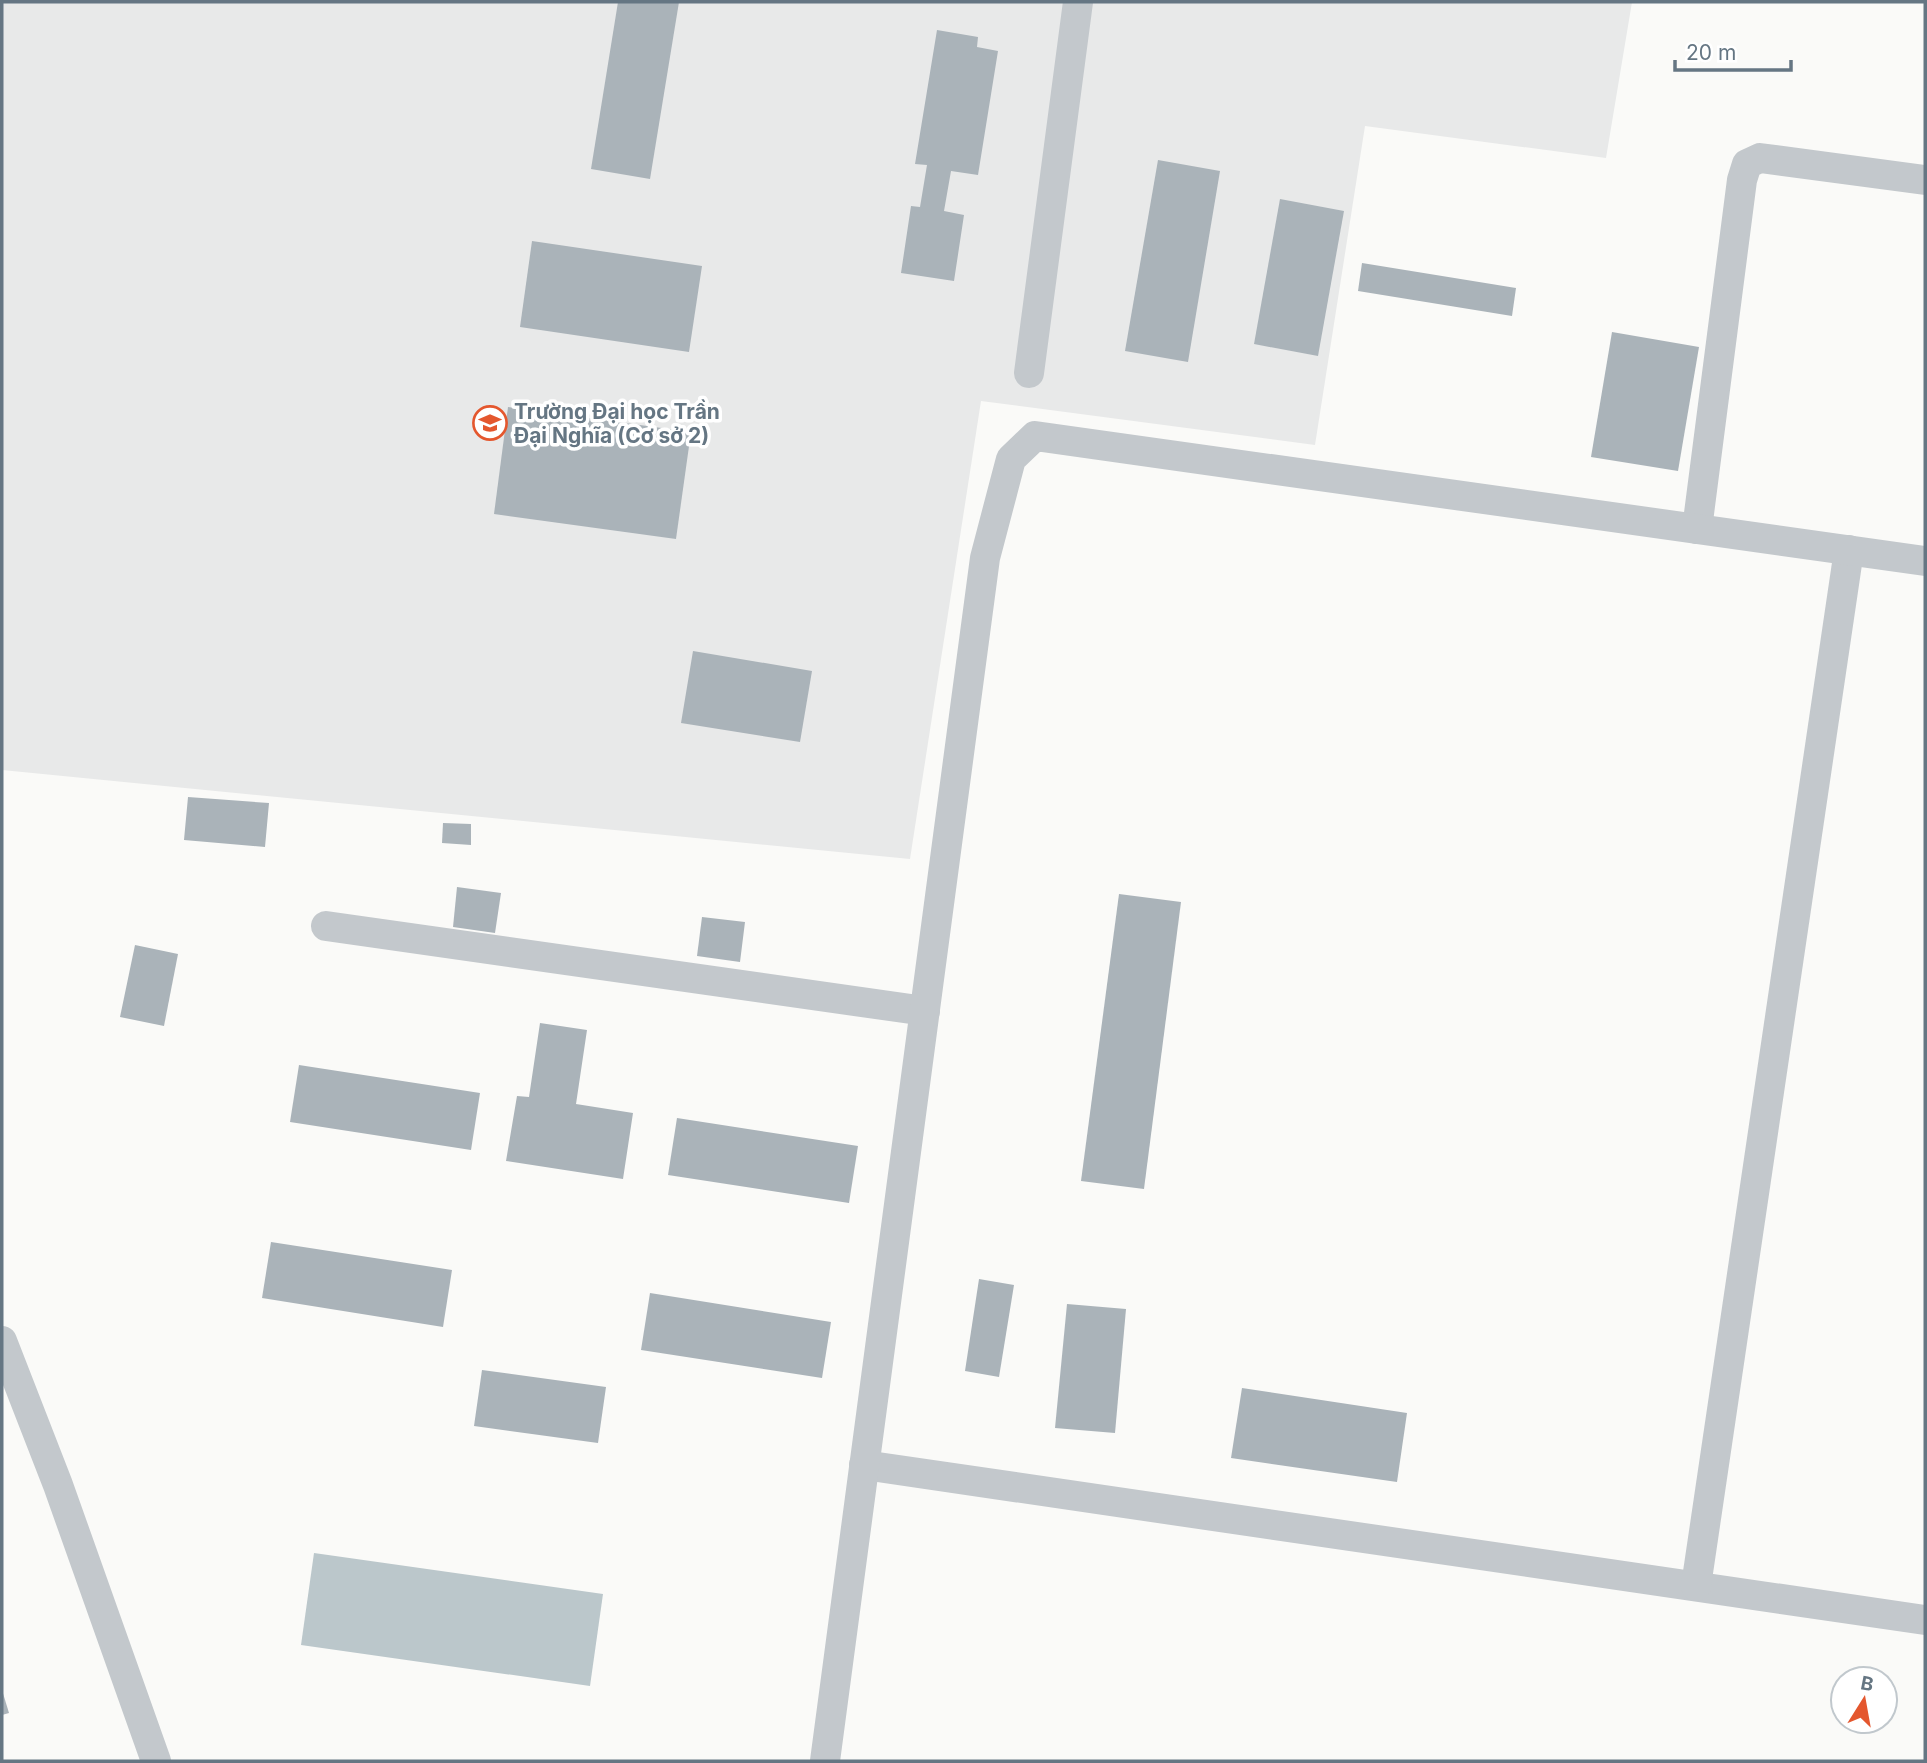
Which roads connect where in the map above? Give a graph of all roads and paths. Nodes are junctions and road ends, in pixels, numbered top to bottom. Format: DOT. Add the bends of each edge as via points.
graph roads {
  1 [pos="1078,2"];
  2 [pos="1925,180"];
  3 [pos="1030,373"];
  4 [pos="1697,529"];
  5 [pos="1849,550"];
  6 [pos="1925,561"];
  7 [pos="326,926"];
  8 [pos="925,1011"];
  9 [pos="2,1341"];
  10 [pos="864,1465"];
  11 [pos="1696,1586"];
  12 [pos="1925,1619"];
  13 [pos="156,1761"];
  14 [pos="825,1761"];
  1 -- 3 [label="street"];
  2 -- 4 [label="street" via="1760,158 1747,164"];
  4 -- 5 [label="street"];
  4 -- 8 [label="street" via="1035,436 1011,459 985,558"];
  5 -- 6 [label="street"];
  5 -- 11 [label="street"];
  7 -- 8 [label="street"];
  8 -- 10 [label="street"];
  9 -- 13 [label="street"];
  10 -- 11 [label="street"];
  10 -- 14 [label="street"];
  11 -- 12 [label="street"];
}
